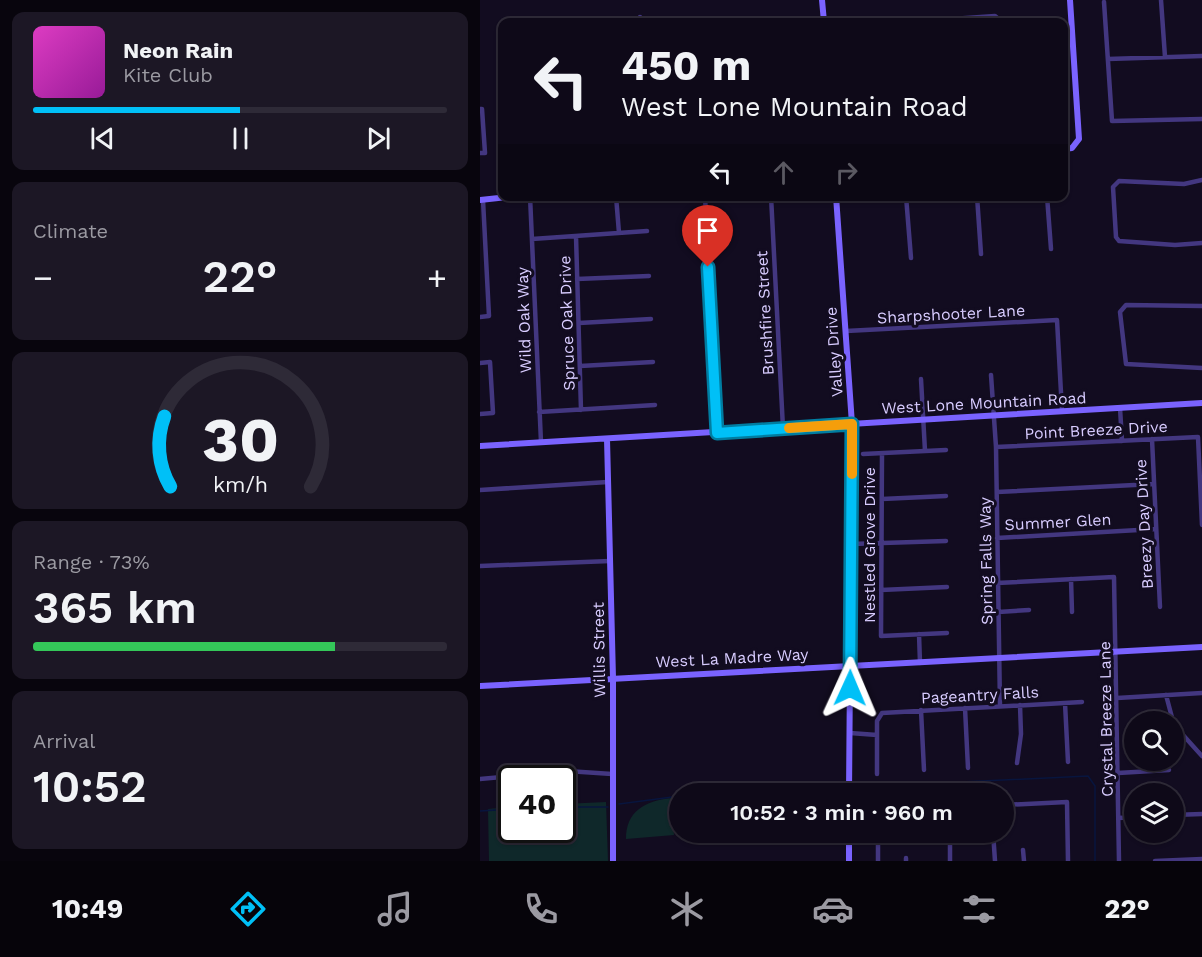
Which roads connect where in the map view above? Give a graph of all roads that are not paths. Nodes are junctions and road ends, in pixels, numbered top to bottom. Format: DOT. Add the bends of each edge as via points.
graph roads {
  1 [pos="822,0"];
  2 [pos="1070,0"];
  3 [pos="1161,0"];
  4 [pos="1104,2"];
  5 [pos="824,18"];
  6 [pos="966,18"];
  7 [pos="998,18"];
  8 [pos="1202,56"];
  9 [pos="1165,57"];
  10 [pos="1108,59"];
  11 [pos="481,109"];
  12 [pos="1202,119"];
  13 [pos="1068,148"];
  14 [pos="482,153"];
  15 [pos="1202,180"];
  16 [pos="498,198"];
  17 [pos="482,200"];
  18 [pos="531,201"];
  19 [pos="616,201"];
  20 [pos="705,201"];
  21 [pos="771,201"];
  22 [pos="836,201"];
  23 [pos="906,201"];
  24 [pos="977,201"];
  25 [pos="1047,201"];
  26 [pos="647,231"];
  27 [pos="619,233"];
  28 [pos="576,236"];
  29 [pos="532,239"];
  30 [pos="1202,243"];
  31 [pos="1051,249"];
  32 [pos="981,254"];
  33 [pos="911,258"];
  34 [pos="649,276"];
  35 [pos="578,279"];
  36 [pos="1202,306"];
  37 [pos="480,317"];
  38 [pos="651,319"];
  39 [pos="579,323"];
  40 [pos="846,332"];
  41 [pos="653,362"];
  42 [pos="480,363"];
  43 [pos="580,366"];
  44 [pos="1202,368"];
  45 [pos="991,375"];
  46 [pos="921,379"];
  47 [pos="1202,403"];
  48 [pos="655,405"];
  49 [pos="1120,408"];
  50 [pos="581,410"];
  51 [pos="1062,411"];
  52 [pos="539,412"];
  53 [pos="480,414"];
  54 [pos="993,416"];
  55 [pos="923,420"];
  56 [pos="852,424"];
  57 [pos="783,428"];
  58 [pos="717,433"];
  59 [pos="606,439"];
  60 [pos="1152,439"];
  61 [pos="1122,441"];
  62 [pos="541,442"];
  63 [pos="480,446"];
  64 [pos="996,447"];
  65 [pos="946,450"];
  66 [pos="925,451"];
  67 [pos="863,454"];
  68 [pos="882,454"];
  69 [pos="608,482"];
  70 [pos="1154,484"];
  71 [pos="480,490"];
  72 [pos="997,492"];
  73 [pos="946,496"];
  74 [pos="882,499"];
  75 [pos="1202,525"];
  76 [pos="1156,529"];
  77 [pos="997,538"];
  78 [pos="946,541"];
  79 [pos="851,544"];
  80 [pos="882,544"];
  81 [pos="610,561"];
  82 [pos="480,566"];
  83 [pos="1071,579"];
  84 [pos="997,583"];
  85 [pos="947,587"];
  86 [pos="881,590"];
  87 [pos="1160,607"];
  88 [pos="1029,610"];
  89 [pos="998,612"];
  90 [pos="1072,612"];
  91 [pos="947,633"];
  92 [pos="919,634"];
  93 [pos="1202,647"];
  94 [pos="1117,652"];
  95 [pos="1000,659"];
  96 [pos="920,663"];
  97 [pos="851,666"];
  98 [pos="613,678"];
  99 [pos="480,686"];
  100 [pos="1202,693"];
  101 [pos="1166,695"];
  102 [pos="1118,698"];
  103 [pos="1082,702"];
  104 [pos="1065,703"];
  105 [pos="1020,705"];
  106 [pos="1000,706"];
  107 [pos="965,708"];
  108 [pos="921,710"];
  109 [pos="850,733"];
  110 [pos="877,735"];
  111 [pos="1202,756"];
  112 [pos="1068,762"];
  113 [pos="1017,763"];
  114 [pos="968,768"];
  115 [pos="924,770"];
  116 [pos="1152,771"];
  117 [pos="1118,773"];
  118 [pos="612,774"];
  119 [pos="877,774"];
  120 [pos="480,779"];
  121 [pos="850,783"];
  122 [pos="1014,805"];
  123 [pos="1202,814"];
  124 [pos="1184,815"];
  125 [pos="1119,818"];
  126 [pos="1124,818"];
  127 [pos="849,843"];
  128 [pos="878,843"];
  129 [pos="950,843"];
  130 [pos="994,843"];
  131 [pos="1023,850"];
  132 [pos="1202,859"];
  133 [pos="613,861"];
  134 [pos="849,861"];
  135 [pos="878,861"];
  136 [pos="950,861"];
  137 [pos="995,861"];
  138 [pos="1024,861"];
  139 [pos="1068,861"];
  140 [pos="1119,861"];
  141 [pos="1155,861"];
  1 -- 5 [label="street"];
  2 -- 13 [label="street" via="1079,139 1077,145"];
  3 -- 9 [label="street"];
  4 -- 10 [label="street"];
  6 -- 7 [label="street"];
  8 -- 9 [label="street"];
  9 -- 10 [label="street"];
  10 -- 12 [label="street" via="1112,121"];
  11 -- 14 [label="street"];
  15 -- 30 [label="street" via="1184,184 1133,180 1115,183 1119,241"];
  16 -- 17 [label="street"];
  17 -- 37 [label="street" via="489,316"];
  18 -- 29 [label="street, Wild Oak Way"];
  19 -- 27 [label="street"];
  20 -- 58 [label="street"];
  21 -- 57 [label="street, Brushfire Street"];
  22 -- 40 [label="street, Valley Drive"];
  23 -- 33 [label="street"];
  24 -- 32 [label="street"];
  25 -- 31 [label="street"];
  26 -- 27 [label="street"];
  27 -- 28 [label="street"];
  28 -- 29 [label="street"];
  28 -- 35 [label="street, Spruce Oak Drive"];
  29 -- 52 [label="street, Wild Oak Way"];
  34 -- 35 [label="street"];
  35 -- 39 [label="street, Spruce Oak Drive"];
  36 -- 44 [label="street" via="1141,304 1123,307 1120,312 1126,364"];
  38 -- 39 [label="street"];
  39 -- 43 [label="street, Spruce Oak Drive"];
  40 -- 51 [label="street, Sharpshooter Lane" via="1057,320"];
  40 -- 56 [label="street, Valley Drive"];
  41 -- 43 [label="street"];
  42 -- 53 [label="street" via="490,362 493,413"];
  43 -- 50 [label="street, Spruce Oak Drive"];
  45 -- 54 [label="street, Spring Falls Way"];
  46 -- 55 [label="street"];
  47 -- 49 [label="street, West Lone Mountain Road"];
  48 -- 50 [label="street"];
  49 -- 51 [label="street, West Lone Mountain Road"];
  49 -- 61 [label="street"];
  50 -- 52 [label="street"];
  51 -- 54 [label="street, West Lone Mountain Road"];
  52 -- 62 [label="street, Wild Oak Way"];
  54 -- 55 [label="street, West Lone Mountain Road"];
  54 -- 64 [label="street, Spring Falls Way"];
  55 -- 56 [label="street, West Lone Mountain Road"];
  55 -- 66 [label="street"];
  56 -- 57 [label="street, West Lone Mountain Road"];
  56 -- 79 [label="street, Valley Drive"];
  57 -- 58 [label="street, West Lone Mountain Road"];
  58 -- 59 [label="street, West Lone Mountain Road"];
  59 -- 62 [label="street, West Lone Mountain Road"];
  59 -- 69 [label="street, Willis Street"];
  60 -- 61 [label="street, Point Breeze Drive"];
  60 -- 70 [label="street, Breezy Day Drive"];
  60 -- 75 [label="street, Point Breeze Drive" via="1198,437"];
  61 -- 64 [label="street, Point Breeze Drive"];
  62 -- 63 [label="street, West Lone Mountain Road"];
  64 -- 72 [label="street, Spring Falls Way"];
  65 -- 66 [label="street"];
  66 -- 68 [label="street"];
  67 -- 68 [label="street"];
  68 -- 74 [label="street, Nestled Grove Drive"];
  69 -- 71 [label="street"];
  69 -- 81 [label="street, Willis Street"];
  70 -- 72 [label="street"];
  70 -- 76 [label="street, Breezy Day Drive"];
  72 -- 77 [label="street, Spring Falls Way"];
  73 -- 74 [label="street"];
  74 -- 80 [label="street, Nestled Grove Drive"];
  76 -- 77 [label="street, Summer Glen"];
  76 -- 87 [label="street, Breezy Day Drive"];
  77 -- 84 [label="street, Spring Falls Way"];
  78 -- 80 [label="street"];
  79 -- 80 [label="street"];
  79 -- 97 [label="street, Valley Drive"];
  80 -- 86 [label="street, Nestled Grove Drive"];
  81 -- 82 [label="street"];
  81 -- 98 [label="street, Willis Street"];
  83 -- 84 [label="street"];
  83 -- 90 [label="street"];
  83 -- 94 [label="street, Crystal Breeze Lane" via="1114,577"];
  84 -- 89 [label="street, Spring Falls Way"];
  85 -- 86 [label="street"];
  86 -- 92 [label="street, Nestled Grove Drive" via="880,636"];
  88 -- 89 [label="street"];
  89 -- 95 [label="street, Spring Falls Way"];
  91 -- 92 [label="street"];
  92 -- 96 [label="street"];
  93 -- 94 [label="street, West La Madre Way"];
  94 -- 95 [label="street, West La Madre Way"];
  94 -- 102 [label="street, Crystal Breeze Lane"];
  95 -- 96 [label="street, West La Madre Way"];
  95 -- 106 [label="street, Spring Falls Way"];
  96 -- 97 [label="street, West La Madre Way"];
  97 -- 98 [label="street, West La Madre Way"];
  97 -- 109 [label="street, Valley Drive"];
  98 -- 99 [label="street, West La Madre Way"];
  98 -- 118 [label="street, Willis Street"];
  100 -- 101 [label="street"];
  101 -- 102 [label="street"];
  101 -- 111 [label="street" via="1174,725"];
  102 -- 117 [label="street, Crystal Breeze Lane"];
  103 -- 104 [label="street, Pageantry Falls"];
  104 -- 105 [label="street, Pageantry Falls"];
  104 -- 112 [label="street"];
  105 -- 106 [label="street, Pageantry Falls"];
  105 -- 113 [label="street" via="1022,734"];
  106 -- 107 [label="street, Pageantry Falls"];
  107 -- 108 [label="street, Pageantry Falls"];
  107 -- 114 [label="street"];
  108 -- 110 [label="street, Pageantry Falls" via="880,715"];
  108 -- 115 [label="street"];
  109 -- 110 [label="street"];
  109 -- 121 [label="street, Valley Drive"];
  110 -- 119 [label="street"];
  116 -- 117 [label="street"];
  117 -- 125 [label="street, Crystal Breeze Lane"];
  118 -- 120 [label="street" via="567,771"];
  118 -- 133 [label="street, Willis Street"];
  122 -- 139 [label="street" via="1067,802"];
  123 -- 124 [label="street"];
  125 -- 126 [label="street"];
  125 -- 140 [label="street, Crystal Breeze Lane"];
  127 -- 134 [label="street"];
  128 -- 135 [label="street"];
  129 -- 136 [label="street"];
  130 -- 137 [label="street"];
  131 -- 138 [label="street"];
  132 -- 141 [label="street"];
}
